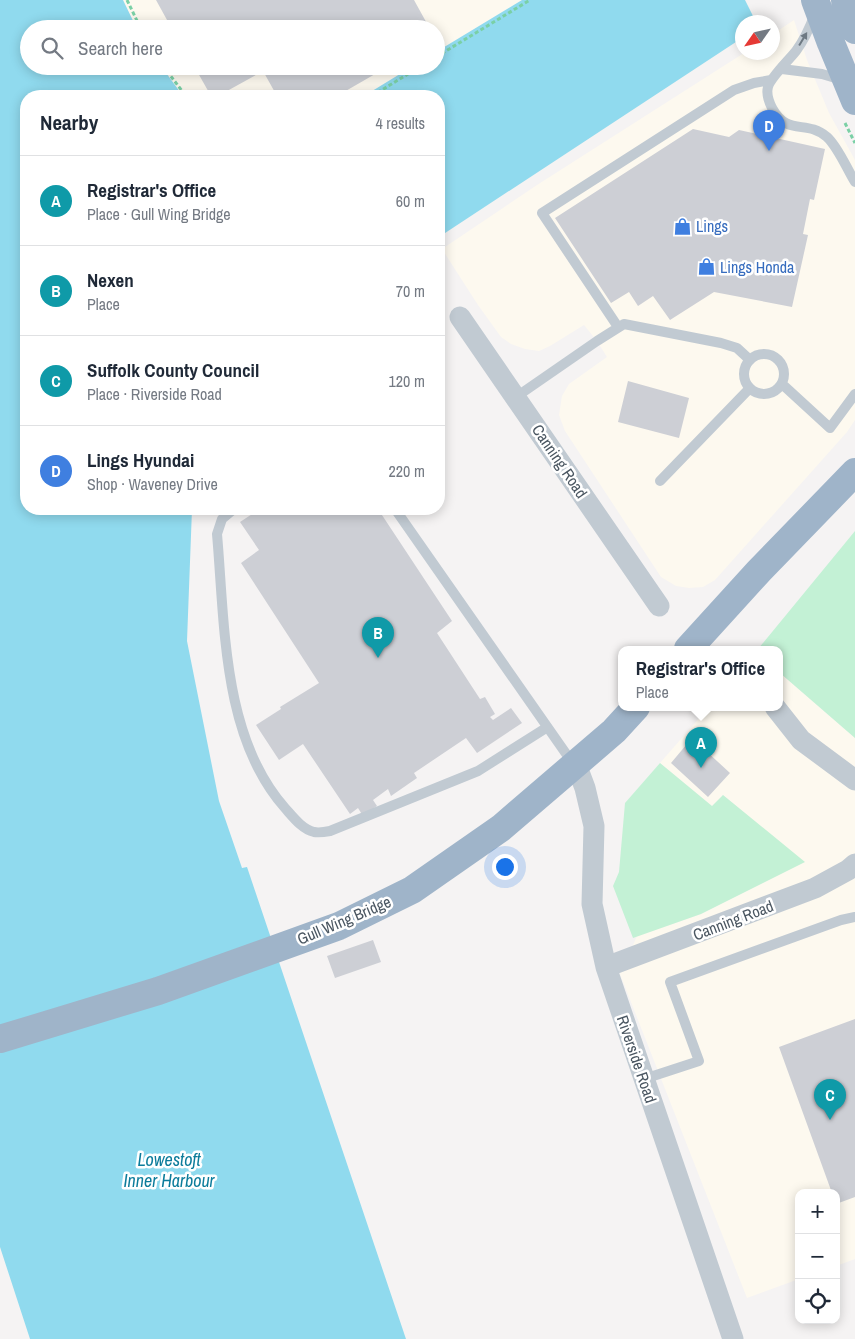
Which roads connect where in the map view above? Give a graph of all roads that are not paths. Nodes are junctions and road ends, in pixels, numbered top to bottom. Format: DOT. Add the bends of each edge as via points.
graph roads {
  1 [pos="845,0"];
  2 [pos="816,3"];
  3 [pos="855,30"];
  4 [pos="782,69"];
  5 [pos="771,80"];
  6 [pos="851,92"];
  7 [pos="855,182"];
  8 [pos="460,317"];
  9 [pos="618,327"];
  10 [pos="750,360"];
  11 [pos="782,384"];
  12 [pos="750,388"];
  13 [pos="855,394"];
  14 [pos="516,397"];
  15 [pos="855,472"];
  16 [pos="660,480"];
  17 [pos="227,515"];
  18 [pos="398,515"];
  19 [pos="659,606"];
  20 [pos="691,646"];
  21 [pos="632,711"];
  22 [pos="778,711"];
  23 [pos="546,728"];
  24 [pos="579,772"];
  25 [pos="855,780"];
  26 [pos="855,864"];
  27 [pos="855,917"];
  28 [pos="606,967"];
  29 [pos="0,1039"];
  30 [pos="644,1079"];
  31 [pos="733,1339"];
  1 -- 3 [label="highway"];
  4 -- 2 [label="lane, one-way" via="807,35"];
  2 -- 6 [label="highway"];
  4 -- 5 [label="lane"];
  4 -- 6 [label="lane" via="838,78"];
  5 -- 7 [label="lane" via="767,88 768,101 776,115 785,125 810,128 827,137"];
  5 -- 9 [label="lane" via="754,82 734,90 542,213"];
  8 -- 14 [label="street, Canning Road"];
  9 -- 10 [label="lane" via="624,324 721,343 737,348"];
  9 -- 14 [label="lane"];
  10 -- 11 [label="lane" via="765,353 779,360 785,372"];
  10 -- 12 [label="lane" via="744,376"];
  11 -- 12 [label="lane" via="765,394"];
  11 -- 13 [label="lane" via="830,428"];
  12 -- 16 [label="lane"];
  14 -- 19 [label="street, Canning Road"];
  15 -- 20 [label="highway"];
  17 -- 23 [label="lane" via="217,534 227,651 236,708 251,754 273,794 298,823 315,832 330,832 478,771"];
  18 -- 23 [label="lane"];
  21 -- 29 [label="highway, Gull Wing Bridge" via="614,731 501,828 412,890 339,926 158,991"];
  22 -- 25 [label="street" via="801,740"];
  23 -- 24 [label="lane"];
  24 -- 28 [label="street, Riverside Road" via="594,826 592,904"];
  26 -- 28 [label="street, Canning Road" via="815,888"];
  27 -- 30 [label="lane" via="670,982 699,1061"];
  28 -- 30 [label="street, Riverside Road"];
  30 -- 31 [label="street, Riverside Road"];
}
